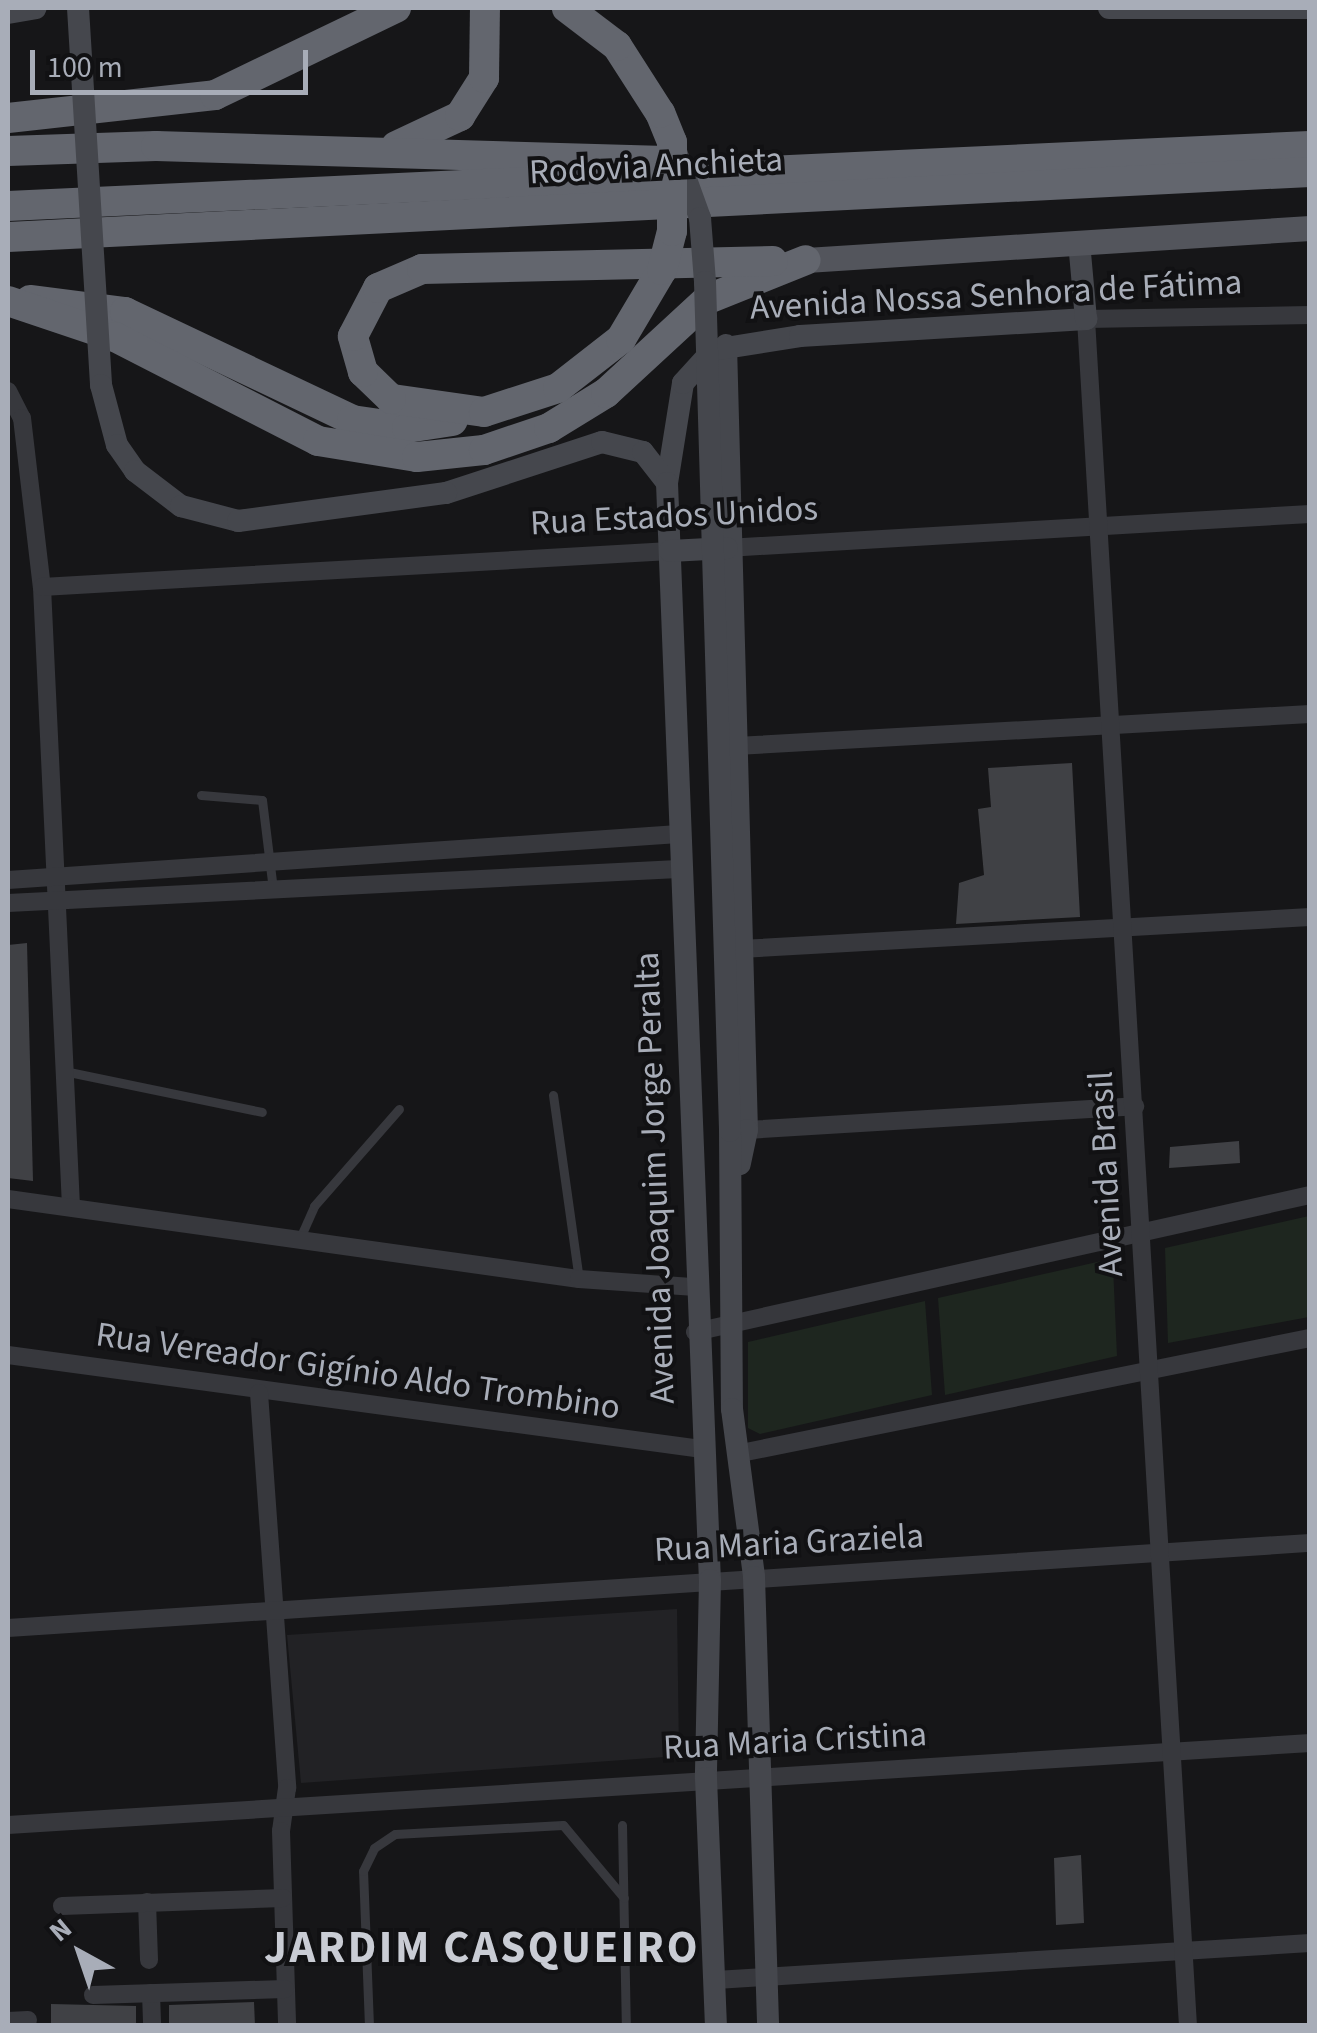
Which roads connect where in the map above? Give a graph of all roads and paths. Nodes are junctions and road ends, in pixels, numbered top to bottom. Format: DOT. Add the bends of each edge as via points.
graph roads {
  1 [pos="36,8"];
  2 [pos="78,8"];
  3 [pos="396,8"];
  4 [pos="485,8"];
  5 [pos="567,8"];
  6 [pos="1109,8"];
  7 [pos="1310,8"];
  8 [pos="8,12"];
  9 [pos="8,118"];
  10 [pos="672,142"];
  11 [pos="1310,146"];
  12 [pos="8,151"];
  13 [pos="370,154"];
  14 [pos="822,171"];
  15 [pos="1310,172"];
  16 [pos="8,206"];
  17 [pos="1310,228"];
  18 [pos="8,237"];
  19 [pos="1080,242"];
  20 [pos="806,260"];
  21 [pos="8,301"];
  22 [pos="1310,315"];
  23 [pos="1086,320"];
  24 [pos="726,345"];
  25 [pos="9,392"];
  26 [pos="484,412"];
  27 [pos="667,484"];
  28 [pos="1310,514"];
  29 [pos="1102,526"];
  30 [pos="727,548"];
  31 [pos="670,551"];
  32 [pos="42,588"];
  33 [pos="1310,714"];
  34 [pos="1112,725"];
  35 [pos="736,746"];
  36 [pos="201,795"];
  37 [pos="678,834"];
  38 [pos="390,850"];
  39 [pos="273,856"];
  40 [pos="678,868"];
  41 [pos="52,877"];
  42 [pos="8,880"];
  43 [pos="391,883"];
  44 [pos="273,889"];
  45 [pos="52,900"];
  46 [pos="8,903"];
  47 [pos="1310,917"];
  48 [pos="1124,930"];
  49 [pos="740,949"];
  50 [pos="61,1071"];
  51 [pos="553,1095"];
  52 [pos="1135,1106"];
  53 [pos="400,1109"];
  54 [pos="262,1112"];
  55 [pos="739,1131"];
  56 [pos="1310,1195"];
  57 [pos="8,1200"];
  58 [pos="71,1207"];
  59 [pos="1142,1235"];
  60 [pos="300,1238"];
  61 [pos="579,1279"];
  62 [pos="692,1287"];
  63 [pos="732,1327"];
  64 [pos="695,1332"];
  65 [pos="1310,1338"];
  66 [pos="8,1355"];
  67 [pos="1150,1373"];
  68 [pos="259,1392"];
  69 [pos="700,1449"];
  70 [pos="741,1453"];
  71 [pos="1310,1543"];
  72 [pos="1163,1552"];
  73 [pos="754,1578"];
  74 [pos="710,1580"];
  75 [pos="273,1606"];
  76 [pos="8,1628"];
  77 [pos="1310,1743"];
  78 [pos="1171,1752"];
  79 [pos="760,1775"];
  80 [pos="706,1778"];
  81 [pos="284,1806"];
  82 [pos="8,1825"];
  83 [pos="622,1826"];
  84 [pos="282,1898"];
  85 [pos="624,1898"];
  86 [pos="147,1902"];
  87 [pos="62,1906"];
  88 [pos="1310,1943"];
  89 [pos="1184,1951"];
  90 [pos="149,1960"];
  91 [pos="766,1975"];
  92 [pos="716,1980"];
  93 [pos="286,1989"];
  94 [pos="152,1994"];
  95 [pos="93,1995"];
  96 [pos="8,2020"];
  97 [pos="28,2020"];
  98 [pos="152,2026"];
  99 [pos="286,2026"];
  100 [pos="368,2026"];
  101 [pos="626,2026"];
  102 [pos="716,2026"];
  103 [pos="768,2026"];
  104 [pos="1188,2026"];
  1 -- 8 [label="street"];
  2 -- 27 [label="street, bridge" via="101,385 117,444 135,471 181,506 238,521 446,493 602,442 643,452"];
  3 -- 9 [label="highway" via="257,81 125,107"];
  4 -- 13 [label="highway" via="484,78 460,116 432,135"];
  5 -- 10 [label="highway, bridge" via="634,68"];
  6 -- 7 [label="street"];
  10 -- 26 [label="highway, bridge" via="672,231 645,306 592,366 558,388"];
  10 -- 55 [label="street, Avenida Joaquim Jorge Peralta, bridge" via="700,218 705,282"];
  11 -- 14 [label="highway, Rodovia Anchieta"];
  12 -- 13 [label="highway"];
  13 -- 14 [label="highway"];
  14 -- 16 [label="highway, Rodovia Anchieta"];
  15 -- 18 [label="highway, Rodovia Anchieta"];
  17 -- 19 [label="main road"];
  19 -- 20 [label="main road"];
  19 -- 23 [label="street"];
  20 -- 21 [label="highway" via="708,300 606,393 548,428 434,456 318,440 115,336"];
  20 -- 26 [label="highway" via="396,274 356,320 356,356 391,399"];
  21 -- 26 [label="highway" via="80,300 125,312 352,420 407,428"];
  22 -- 23 [label="street, Avenida Nossa Senhora de Fátima"];
  23 -- 24 [label="street, Avenida Nossa Senhora de Fátima"];
  23 -- 29 [label="street, Avenida Brasil"];
  24 -- 27 [label="street, Avenida Nossa Senhora de Fátima" via="683,383"];
  24 -- 30 [label="street, Avenida Joaquim Jorge Peralta"];
  25 -- 32 [label="street" via="22,418"];
  27 -- 31 [label="street, Avenida Joaquim Jorge Peralta"];
  28 -- 29 [label="street, Rua Estados Unidos"];
  29 -- 30 [label="street, Rua Estados Unidos"];
  29 -- 34 [label="street, Avenida Brasil"];
  30 -- 31 [label="street, Rua Estados Unidos"];
  30 -- 35 [label="street, Avenida Joaquim Jorge Peralta"];
  31 -- 32 [label="street, Rua Estados Unidos"];
  31 -- 37 [label="street, Avenida Joaquim Jorge Peralta"];
  32 -- 41 [label="street"];
  33 -- 34 [label="street"];
  34 -- 35 [label="street"];
  34 -- 48 [label="street, Avenida Brasil"];
  35 -- 49 [label="street, Avenida Joaquim Jorge Peralta"];
  36 -- 39 [label="lane" via="262,800"];
  37 -- 38 [label="street"];
  37 -- 40 [label="street, Avenida Joaquim Jorge Peralta"];
  38 -- 39 [label="street"];
  38 -- 43 [label="street"];
  39 -- 41 [label="street"];
  39 -- 44 [label="lane"];
  40 -- 43 [label="street"];
  40 -- 62 [label="street, Avenida Joaquim Jorge Peralta"];
  41 -- 42 [label="street"];
  41 -- 45 [label="street"];
  43 -- 44 [label="street"];
  44 -- 45 [label="street"];
  45 -- 46 [label="street"];
  45 -- 50 [label="street"];
  47 -- 48 [label="street"];
  48 -- 49 [label="street"];
  48 -- 52 [label="street, Avenida Brasil"];
  49 -- 55 [label="street, Avenida Joaquim Jorge Peralta"];
  50 -- 54 [label="lane"];
  50 -- 58 [label="street"];
  51 -- 61 [label="lane"];
  52 -- 55 [label="street"];
  52 -- 59 [label="street, Avenida Brasil"];
  53 -- 60 [label="lane" via="306,1217"];
  55 -- 63 [label="street, Avenida Joaquim Jorge Peralta"];
  56 -- 59 [label="street"];
  57 -- 58 [label="street"];
  58 -- 60 [label="street"];
  59 -- 63 [label="street"];
  59 -- 67 [label="street, Avenida Brasil"];
  60 -- 61 [label="street"];
  61 -- 62 [label="street"];
  62 -- 64 [label="street, Avenida Joaquim Jorge Peralta"];
  63 -- 64 [label="street"];
  63 -- 70 [label="street, Avenida Joaquim Jorge Peralta"];
  64 -- 69 [label="street, Avenida Joaquim Jorge Peralta"];
  65 -- 67 [label="street"];
  66 -- 68 [label="street, Rua Vereador Gigínio Aldo Trombino"];
  67 -- 70 [label="street"];
  67 -- 72 [label="street, Avenida Brasil"];
  68 -- 69 [label="street, Rua Vereador Gigínio Aldo Trombino"];
  68 -- 75 [label="street"];
  69 -- 74 [label="street, Avenida Joaquim Jorge Peralta"];
  70 -- 73 [label="street, Avenida Joaquim Jorge Peralta"];
  71 -- 72 [label="street, Rua Maria Graziela"];
  72 -- 73 [label="street, Rua Maria Graziela"];
  72 -- 78 [label="street, Avenida Brasil"];
  73 -- 74 [label="street, Rua Maria Graziela"];
  73 -- 79 [label="street, Avenida Joaquim Jorge Peralta"];
  74 -- 75 [label="street, Rua Maria Graziela"];
  74 -- 80 [label="street, Avenida Joaquim Jorge Peralta"];
  75 -- 76 [label="street, Rua Maria Graziela"];
  75 -- 81 [label="street"];
  77 -- 78 [label="street, Rua Maria Cristina"];
  78 -- 79 [label="street, Rua Maria Cristina"];
  78 -- 89 [label="street, Avenida Brasil"];
  79 -- 80 [label="street, Rua Maria Cristina"];
  79 -- 91 [label="street, Avenida Joaquim Jorge Peralta"];
  80 -- 81 [label="street, Rua Maria Cristina"];
  80 -- 92 [label="street, Avenida Joaquim Jorge Peralta"];
  81 -- 82 [label="street, Rua Maria Cristina"];
  81 -- 84 [label="street"];
  83 -- 85 [label="lane"];
  84 -- 86 [label="street"];
  84 -- 93 [label="street"];
  85 -- 100 [label="lane" via="564,1826 395,1834 374,1848 363,1871"];
  85 -- 101 [label="lane"];
  86 -- 87 [label="street"];
  86 -- 90 [label="street"];
  88 -- 89 [label="street"];
  89 -- 91 [label="street"];
  89 -- 104 [label="street, Avenida Brasil"];
  91 -- 92 [label="street"];
  91 -- 103 [label="street, Avenida Joaquim Jorge Peralta"];
  92 -- 102 [label="street, Avenida Joaquim Jorge Peralta"];
  93 -- 94 [label="street"];
  93 -- 99 [label="street"];
  94 -- 95 [label="street"];
  94 -- 98 [label="street"];
  96 -- 97 [label="street"];
}
